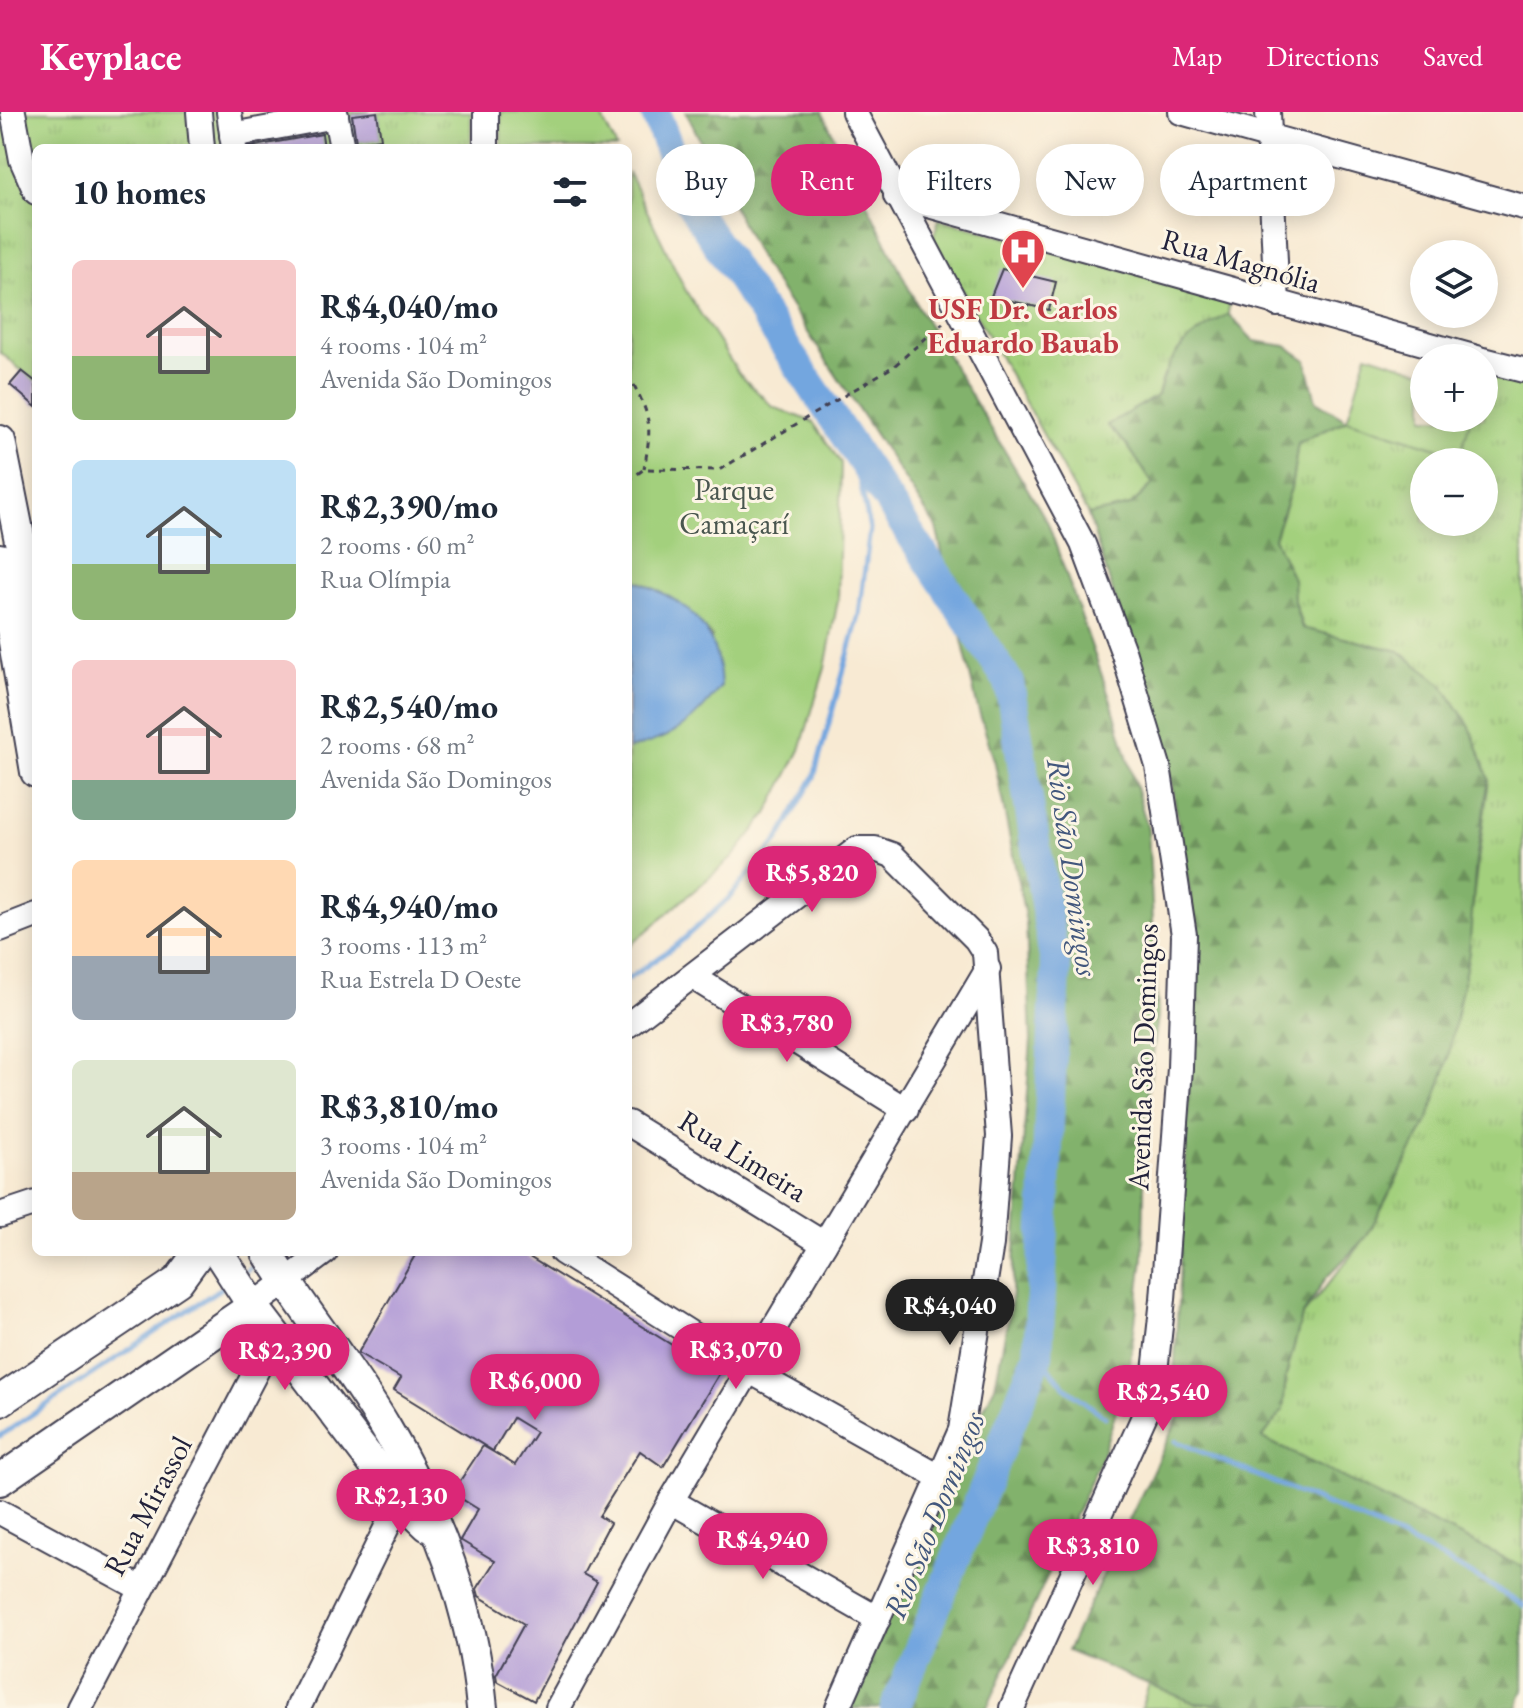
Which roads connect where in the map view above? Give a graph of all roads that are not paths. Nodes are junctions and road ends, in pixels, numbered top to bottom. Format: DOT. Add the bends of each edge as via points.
graph roads {
  1 [pos="13,112"];
  2 [pos="199,112"];
  3 [pos="486,112"];
  4 [pos="854,112"];
  5 [pos="1181,112"];
  6 [pos="336,114"];
  7 [pos="1269,124"];
  8 [pos="232,132"];
  9 [pos="202,144"];
  10 [pos="341,144"];
  11 [pos="486,144"];
  12 [pos="32,183"];
  13 [pos="896,196"];
  14 [pos="1523,207"];
  15 [pos="1277,304"];
  16 [pos="1425,344"];
  17 [pos="1498,364"];
  18 [pos="1523,370"];
  19 [pos="0,441"];
  20 [pos="12,556"];
  21 [pos="32,639"];
  22 [pos="32,736"];
  23 [pos="32,917"];
  24 [pos="0,929"];
  25 [pos="988,969"];
  26 [pos="693,977"];
  27 [pos="637,1019"];
  28 [pos="906,1110"];
  29 [pos="632,1125"];
  30 [pos="32,1204"];
  31 [pos="0,1215"];
  32 [pos="824,1244"];
  33 [pos="196,1256"];
  34 [pos="221,1256"];
  35 [pos="269,1256"];
  36 [pos="320,1256"];
  37 [pos="568,1256"];
  38 [pos="285,1283"];
  39 [pos="253,1306"];
  40 [pos="275,1335"];
  41 [pos="748,1370"];
  42 [pos="0,1401"];
  43 [pos="941,1478"];
  44 [pos="0,1480"];
  45 [pos="406,1488"];
  46 [pos="671,1501"];
  47 [pos="0,1512"];
  48 [pos="140,1588"];
  49 [pos="878,1619"];
  50 [pos="80,1708"];
  51 [pos="298,1708"];
  52 [pos="482,1708"];
  53 [pos="558,1708"];
  54 [pos="838,1708"];
  55 [pos="1012,1708"];
  1 -- 12 [label="street"];
  2 -- 9 [label="street"];
  3 -- 11 [label="street"];
  4 -- 13 [label="street, Avenida São Domingos"];
  5 -- 7 [label="street"];
  6 -- 8 [label="street"];
  6 -- 10 [label="street"];
  7 -- 14 [label="street"];
  7 -- 15 [label="street"];
  13 -- 15 [label="street, Rua Magnólia"];
  13 -- 55 [label="street, Avenida São Domingos" via="1083,544 1158,766 1184,935 1180,1068 1152,1399"];
  15 -- 16 [label="street, Rua Magnólia"];
  17 -- 18 [label="street"];
  19 -- 20 [label="main road"];
  20 -- 21 [label="main road"];
  20 -- 22 [label="main road"];
  23 -- 24 [label="street"];
  25 -- 26 [label="street" via="976,939 892,855 857,849"];
  25 -- 28 [label="street"];
  25 -- 43 [label="street" via="999,1136 991,1244 961,1430"];
  26 -- 27 [label="street"];
  26 -- 28 [label="street"];
  28 -- 32 [label="street"];
  29 -- 32 [label="street, Rua Limeira"];
  30 -- 31 [label="street"];
  32 -- 41 [label="street"];
  33 -- 42 [label="main road" via="178,1281"];
  34 -- 39 [label="main road"];
  35 -- 38 [label="main road"];
  36 -- 38 [label="street"];
  37 -- 41 [label="street"];
  38 -- 39 [label="street"];
  38 -- 45 [label="main road" via="385,1427"];
  39 -- 40 [label="main road"];
  39 -- 44 [label="main road"];
  40 -- 45 [label="main road"];
  40 -- 48 [label="street, Rua Mirassol"];
  41 -- 43 [label="street"];
  41 -- 46 [label="street"];
  43 -- 49 [label="street"];
  45 -- 51 [label="street"];
  45 -- 52 [label="main road" via="439,1536 465,1609"];
  46 -- 49 [label="street"];
  46 -- 53 [label="street"];
  47 -- 48 [label="street"];
  48 -- 50 [label="street, Rua Mirassol"];
  49 -- 54 [label="street"];
}
